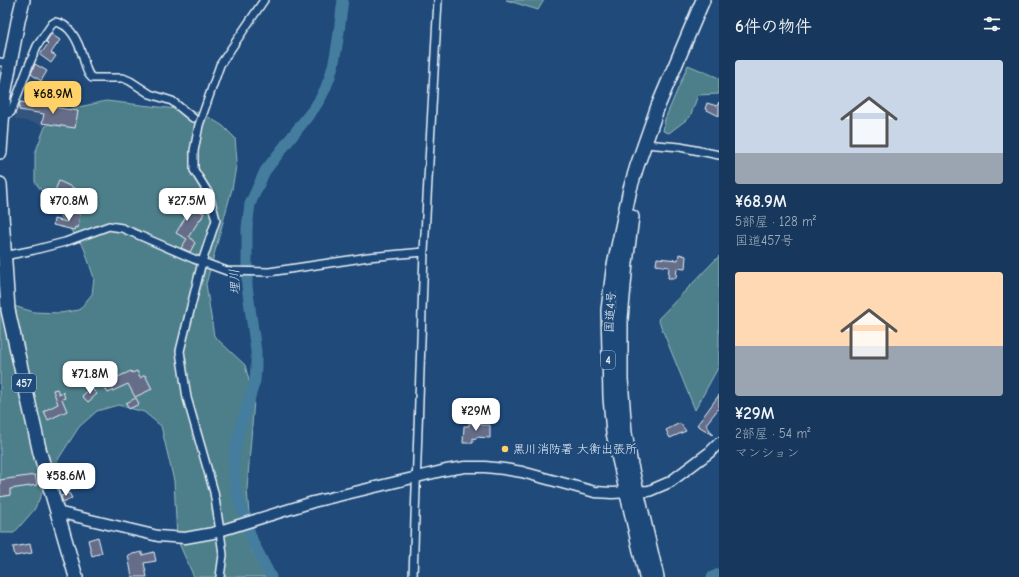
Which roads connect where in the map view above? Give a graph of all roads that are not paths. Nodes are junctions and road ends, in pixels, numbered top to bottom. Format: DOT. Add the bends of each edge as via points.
graph roads {
  1 [pos="23,0"];
  2 [pos="264,0"];
  3 [pos="438,0"];
  4 [pos="703,0"];
  5 [pos="5,63"];
  6 [pos="3,117"];
  7 [pos="193,118"];
  8 [pos="645,144"];
  9 [pos="0,152"];
  10 [pos="719,155"];
  11 [pos="0,184"];
  12 [pos="424,252"];
  13 [pos="4,256"];
  14 [pos="202,262"];
  15 [pos="719,443"];
  16 [pos="416,477"];
  17 [pos="632,492"];
  18 [pos="57,512"];
  19 [pos="222,530"];
  20 [pos="653,576"];
  21 [pos="76,577"];
  22 [pos="220,577"];
  23 [pos="413,577"];
  1 -- 5 [label="highway"];
  2 -- 14 [label="street" via="220,65 200,125 194,151 194,170 209,194 216,220"];
  3 -- 12 [label="street"];
  4 -- 8 [label="highway, 国道4号 / 4" via="658,106"];
  5 -- 6 [label="highway"];
  6 -- 7 [label="street" via="12,112 37,46 55,22 62,24 72,33 80,47 88,74 92,78 123,78 150,94 172,101"];
  6 -- 9 [label="highway"];
  8 -- 10 [label="street" via="680,147"];
  8 -- 17 [label="highway, 国道4号 / 4" via="634,203 620,319 621,379"];
  11 -- 13 [label="highway, 457"];
  12 -- 14 [label="street" via="368,257 269,272 227,271"];
  12 -- 16 [label="street"];
  13 -- 14 [label="street" via="65,242 109,226 122,228"];
  13 -- 18 [label="highway, 457" via="8,310 40,453"];
  14 -- 19 [label="street" via="180,351 186,398 214,492"];
  15 -- 17 [label="street" via="670,482 649,491"];
  16 -- 17 [label="street" via="465,467 485,467 522,472 595,492"];
  16 -- 19 [label="street" via="313,502"];
  16 -- 23 [label="street"];
  17 -- 20 [label="highway, 国道4号 / 4"];
  18 -- 19 [label="street" via="158,536 185,538 213,534"];
  18 -- 21 [label="highway, 457"];
  19 -- 22 [label="street" via="223,554"];
}
